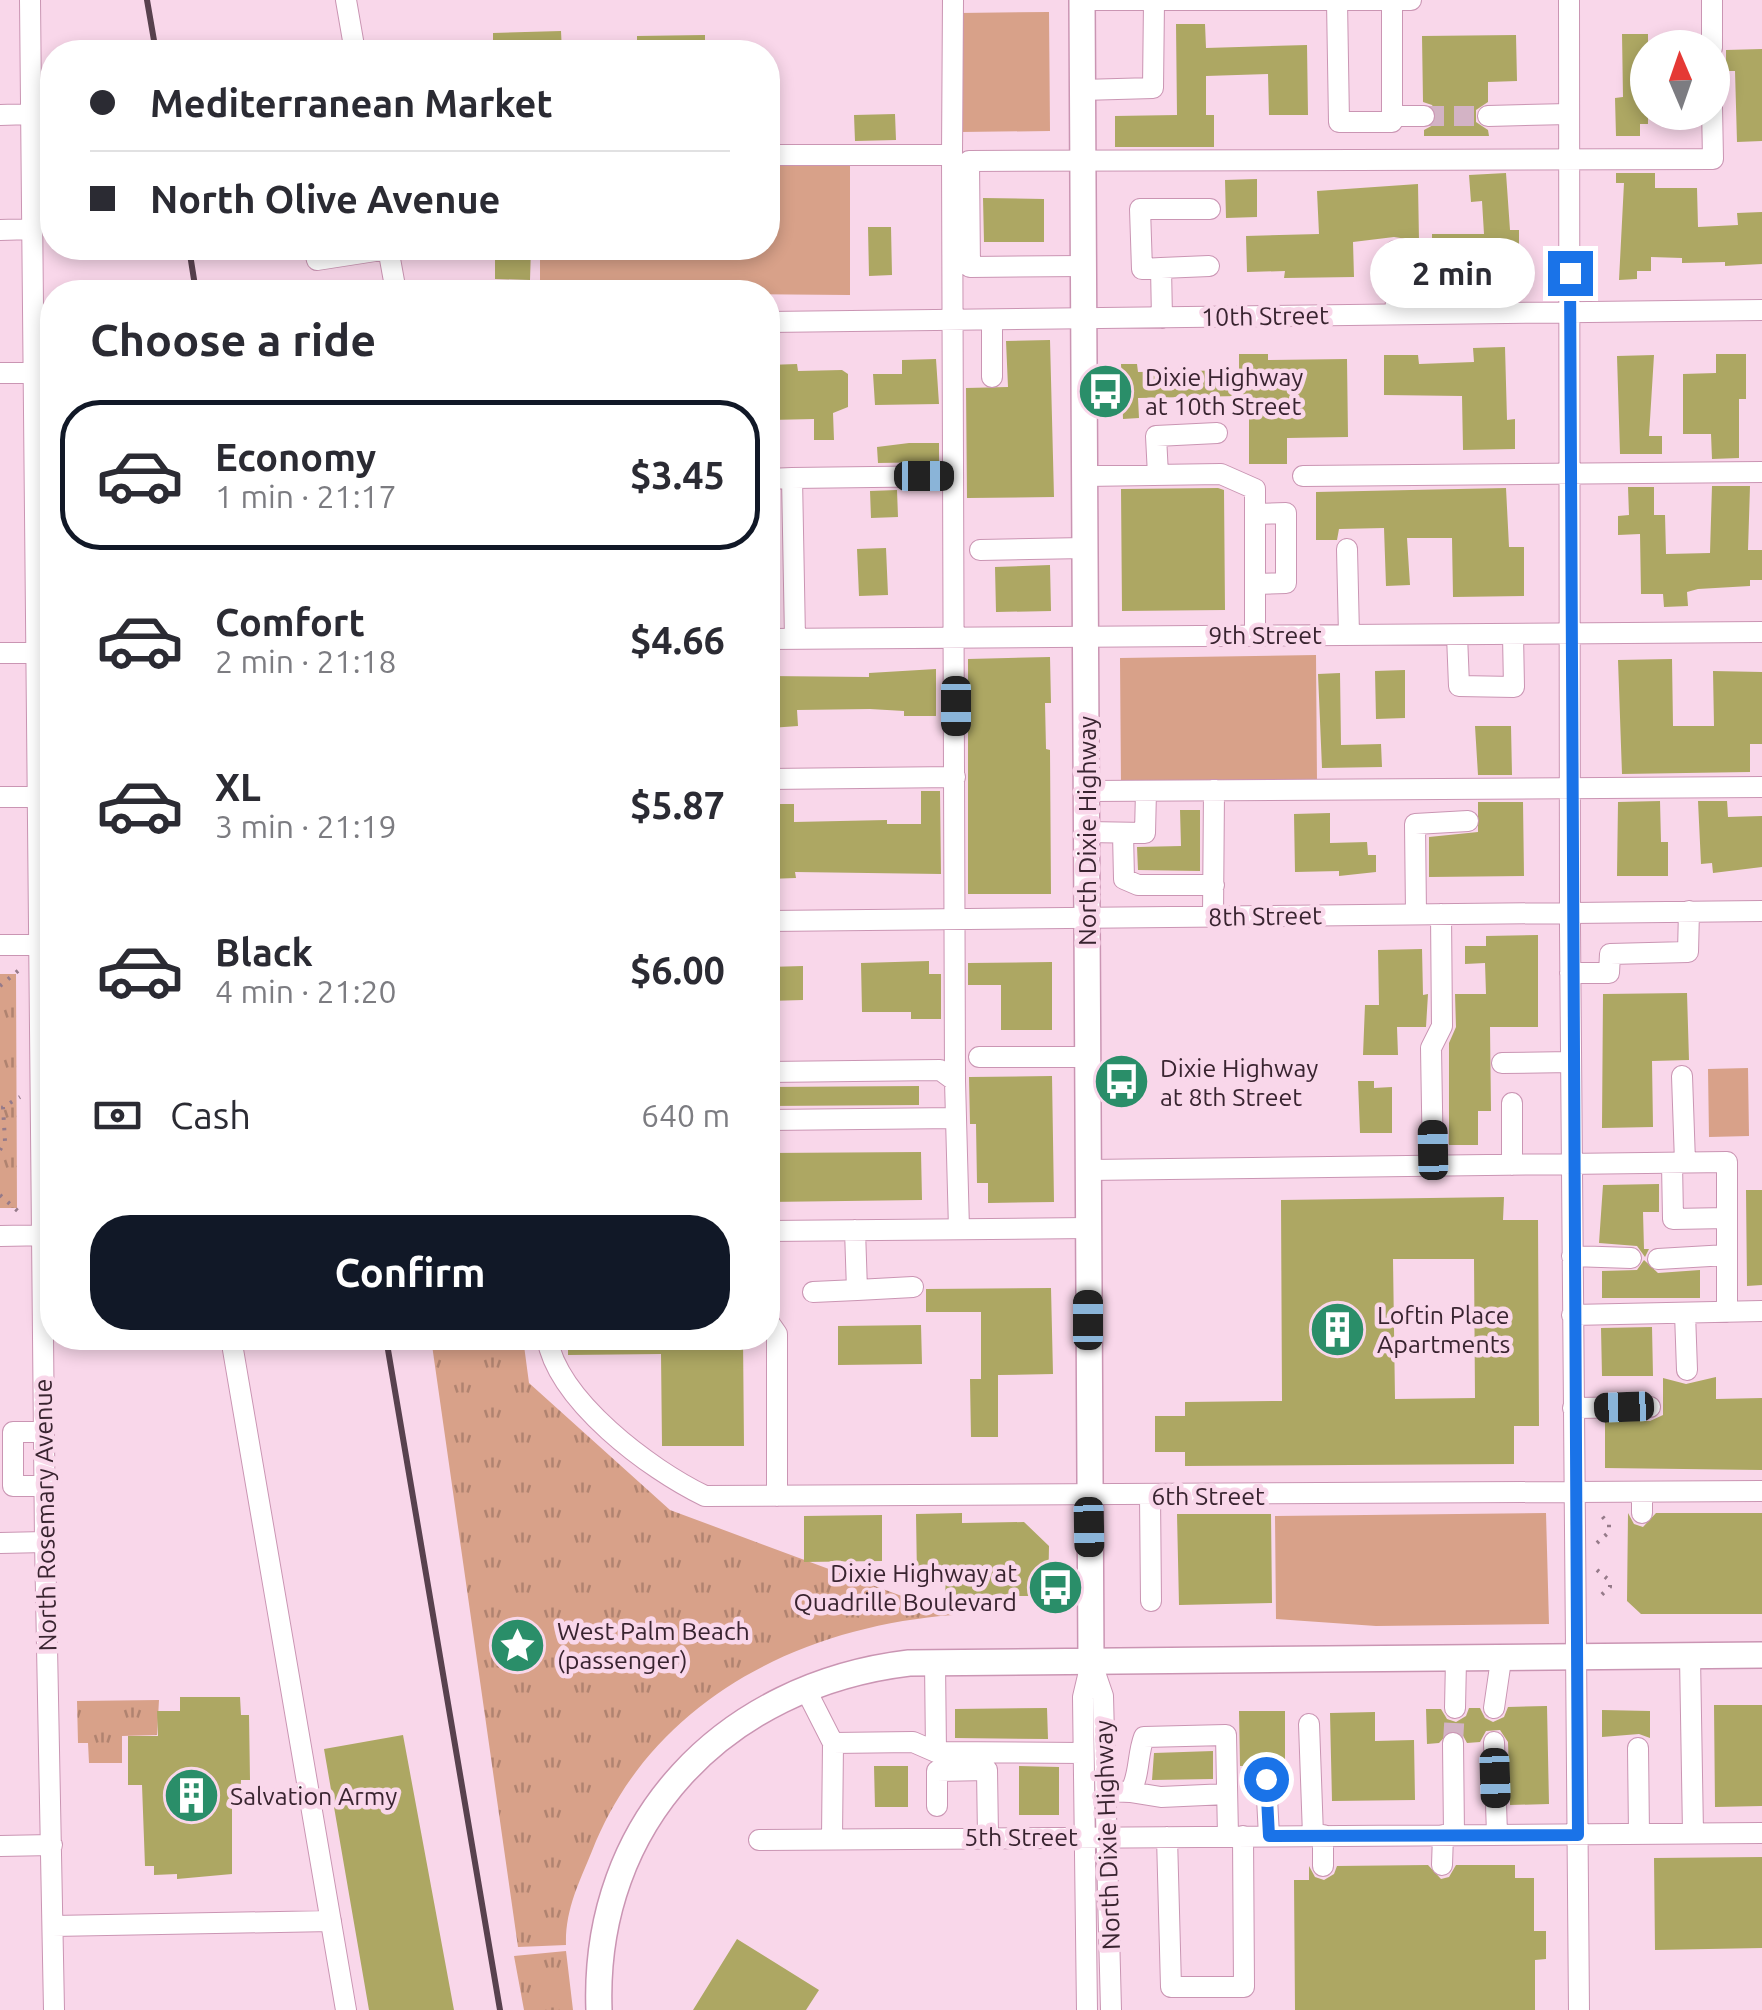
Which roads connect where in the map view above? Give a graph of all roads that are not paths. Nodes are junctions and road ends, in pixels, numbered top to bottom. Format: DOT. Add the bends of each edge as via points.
graph roads {
  1 [pos="30,0"];
  2 [pos="346,0"];
  3 [pos="952,0"];
  4 [pos="1086,0"];
  5 [pos="1392,0"];
  6 [pos="1412,0"];
  7 [pos="1569,0"];
  8 [pos="1712,0"];
  9 [pos="1189,1"];
  10 [pos="1337,1"];
  11 [pos="1154,2"];
  12 [pos="1712,30"];
  13 [pos="353,40"];
  14 [pos="1082,90"];
  15 [pos="31,114"];
  16 [pos="1569,114"];
  17 [pos="0,115"];
  18 [pos="1392,116"];
  19 [pos="1424,116"];
  20 [pos="1488,116"];
  21 [pos="1712,130"];
  22 [pos="780,156"];
  23 [pos="1569,159"];
  24 [pos="1083,161"];
  25 [pos="958,168"];
  26 [pos="1210,208"];
  27 [pos="33,229"];
  28 [pos="0,230"];
  29 [pos="1395,251"];
  30 [pos="1477,259"];
  31 [pos="1083,266"];
  32 [pos="1209,266"];
  33 [pos="961,267"];
  34 [pos="1161,268"];
  35 [pos="1762,310"];
  36 [pos="1570,312"];
  37 [pos="1478,313"];
  38 [pos="1396,314"];
  39 [pos="1162,318"];
  40 [pos="954,320"];
  41 [pos="992,320"];
  42 [pos="1083,320"];
  43 [pos="780,322"];
  44 [pos="0,372"];
  45 [pos="36,373"];
  46 [pos="992,377"];
  47 [pos="1217,434"];
  48 [pos="1762,472"];
  49 [pos="1570,474"];
  50 [pos="1158,475"];
  51 [pos="952,476"];
  52 [pos="1085,476"];
  53 [pos="1304,476"];
  54 [pos="780,478"];
  55 [pos="792,478"];
  56 [pos="1255,514"];
  57 [pos="1086,548"];
  58 [pos="1347,549"];
  59 [pos="980,550"];
  60 [pos="1255,584"];
  61 [pos="1762,632"];
  62 [pos="1514,634"];
  63 [pos="1570,634"];
  64 [pos="1086,635"];
  65 [pos="1255,635"];
  66 [pos="1349,635"];
  67 [pos="1457,635"];
  68 [pos="954,636"];
  69 [pos="795,638"];
  70 [pos="780,639"];
  71 [pos="0,653"];
  72 [pos="38,653"];
  73 [pos="955,777"];
  74 [pos="780,778"];
  75 [pos="1762,787"];
  76 [pos="1146,790"];
  77 [pos="1214,790"];
  78 [pos="1088,791"];
  79 [pos="1570,791"];
  80 [pos="40,796"];
  81 [pos="0,797"];
  82 [pos="1468,821"];
  83 [pos="1088,832"];
  84 [pos="1123,833"];
  85 [pos="1169,885"];
  86 [pos="1214,885"];
  87 [pos="1762,911"];
  88 [pos="1689,912"];
  89 [pos="1570,913"];
  90 [pos="1416,914"];
  91 [pos="1441,914"];
  92 [pos="1214,916"];
  93 [pos="1170,917"];
  94 [pos="1088,918"];
  95 [pos="956,919"];
  96 [pos="780,921"];
  97 [pos="0,945"];
  98 [pos="40,945"];
  99 [pos="1570,972"];
  100 [pos="1088,1057"];
  101 [pos="978,1058"];
  102 [pos="1571,1062"];
  103 [pos="1502,1063"];
  104 [pos="780,1072"];
  105 [pos="1682,1076"];
  106 [pos="956,1081"];
  107 [pos="1512,1103"];
  108 [pos="956,1118"];
  109 [pos="780,1120"];
  110 [pos="1679,1162"];
  111 [pos="1572,1165"];
  112 [pos="1433,1166"];
  113 [pos="1512,1166"];
  114 [pos="1088,1170"];
  115 [pos="1727,1218"];
  116 [pos="1088,1228"];
  117 [pos="958,1229"];
  118 [pos="855,1230"];
  119 [pos="780,1231"];
  120 [pos="40,1235"];
  121 [pos="0,1236"];
  122 [pos="1727,1255"];
  123 [pos="1572,1256"];
  124 [pos="1631,1258"];
  125 [pos="1658,1259"];
  126 [pos="913,1287"];
  127 [pos="856,1290"];
  128 [pos="813,1292"];
  129 [pos="1727,1312"];
  130 [pos="1762,1312"];
  131 [pos="1686,1313"];
  132 [pos="1572,1315"];
  133 [pos="45,1350"];
  134 [pos="233,1350"];
  135 [pos="551,1350"];
  136 [pos="777,1350"];
  137 [pos="1687,1370"];
  138 [pos="1650,1407"];
  139 [pos="1573,1408"];
  140 [pos="43,1432"];
  141 [pos="44,1486"];
  142 [pos="1762,1491"];
  143 [pos="1574,1492"];
  144 [pos="777,1496"];
  145 [pos="1089,1496"];
  146 [pos="1150,1496"];
  147 [pos="44,1542"];
  148 [pos="0,1543"];
  149 [pos="1151,1601"];
  150 [pos="1762,1655"];
  151 [pos="1690,1657"];
  152 [pos="1456,1660"];
  153 [pos="1501,1660"];
  154 [pos="1578,1660"];
  155 [pos="1091,1661"];
  156 [pos="934,1662"];
  157 [pos="805,1688"];
  158 [pos="1455,1708"];
  159 [pos="1494,1708"];
  160 [pos="1309,1724"];
  161 [pos="1494,1742"];
  162 [pos="833,1743"];
  163 [pos="1453,1743"];
  164 [pos="1638,1748"];
  165 [pos="936,1752"];
  166 [pos="1083,1752"];
  167 [pos="1266,1779"];
  168 [pos="1107,1791"];
  169 [pos="1130,1792"];
  170 [pos="1227,1794"];
  171 [pos="938,1806"];
  172 [pos="1762,1832"];
  173 [pos="1449,1834"];
  174 [pos="1497,1834"];
  175 [pos="1639,1834"];
  176 [pos="1693,1834"];
  177 [pos="1318,1835"];
  178 [pos="1578,1835"];
  179 [pos="988,1836"];
  180 [pos="1082,1836"];
  181 [pos="1109,1836"];
  182 [pos="1167,1836"];
  183 [pos="1236,1836"];
  184 [pos="1269,1836"];
  185 [pos="832,1838"];
  186 [pos="759,1840"];
  187 [pos="52,1845"];
  188 [pos="0,1846"];
  189 [pos="1442,1865"];
  190 [pos="1323,1866"];
  191 [pos="331,1921"];
  192 [pos="52,1926"];
  193 [pos="54,2010"];
  194 [pos="346,2010"];
  195 [pos="598,2010"];
  196 [pos="1086,2010"];
  197 [pos="1111,2010"];
  198 [pos="1579,2010"];
  1 -- 15 [label="street, North Rosemary Avenue"];
  2 -- 13 [label="street"];
  3 -- 25 [label="street"];
  4 -- 11 [label="street"];
  4 -- 14 [label="main road, North Dixie Highway"];
  5 -- 6 [label="street"];
  5 -- 10 [label="street"];
  5 -- 18 [label="street"];
  7 -- 16 [label="street"];
  8 -- 12 [label="street"];
  9 -- 10 [label="street"];
  9 -- 11 [label="street"];
  10 -- 18 [label="street" via="1339,122 1392,122"];
  11 -- 14 [label="street" via="1154,88"];
  14 -- 24 [label="main road, North Dixie Highway"];
  15 -- 17 [label="street"];
  15 -- 27 [label="street, North Rosemary Avenue"];
  16 -- 20 [label="street"];
  16 -- 23 [label="street"];
  18 -- 19 [label="street"];
  21 -- 23 [label="street" via="1713,159"];
  22 -- 25 [label="street"];
  23 -- 24 [label="street"];
  23 -- 36 [label="street"];
  24 -- 25 [label="street" via="969,161"];
  24 -- 31 [label="main road, North Dixie Highway"];
  25 -- 33 [label="street"];
  26 -- 34 [label="street" via="1140,209 1142,268"];
  27 -- 28 [label="street"];
  27 -- 45 [label="street, North Rosemary Avenue"];
  29 -- 38 [label="street"];
  30 -- 37 [label="street"];
  31 -- 33 [label="street"];
  31 -- 42 [label="main road, North Dixie Highway"];
  32 -- 34 [label="street"];
  33 -- 40 [label="street"];
  34 -- 39 [label="street"];
  35 -- 36 [label="street, 10th Street"];
  36 -- 37 [label="street, 10th Street"];
  36 -- 49 [label="street"];
  37 -- 38 [label="street, 10th Street"];
  38 -- 39 [label="street, 10th Street"];
  39 -- 42 [label="street, 10th Street"];
  40 -- 41 [label="street, 10th Street"];
  40 -- 43 [label="street, 10th Street"];
  40 -- 51 [label="street"];
  41 -- 42 [label="street, 10th Street"];
  41 -- 46 [label="street"];
  42 -- 52 [label="main road, North Dixie Highway"];
  44 -- 45 [label="street"];
  45 -- 72 [label="street, North Rosemary Avenue"];
  47 -- 50 [label="street" via="1156,436"];
  48 -- 49 [label="street"];
  49 -- 53 [label="street"];
  49 -- 63 [label="street"];
  50 -- 52 [label="street"];
  50 -- 56 [label="street" via="1221,474 1255,489"];
  51 -- 55 [label="street"];
  51 -- 68 [label="street"];
  52 -- 57 [label="main road, North Dixie Highway"];
  54 -- 55 [label="street"];
  55 -- 69 [label="street"];
  56 -- 60 [label="street"];
  56 -- 60 [label="street" via="1286,513 1286,583"];
  57 -- 59 [label="street"];
  57 -- 64 [label="main road, North Dixie Highway"];
  58 -- 66 [label="street"];
  60 -- 65 [label="street"];
  61 -- 63 [label="street, 9th Street"];
  62 -- 63 [label="street, 9th Street"];
  62 -- 67 [label="street, 9th Street"];
  62 -- 67 [label="street" via="1514,687 1459,686"];
  63 -- 79 [label="street"];
  64 -- 65 [label="street, 9th Street"];
  64 -- 68 [label="street, 9th Street"];
  64 -- 78 [label="main road, North Dixie Highway"];
  65 -- 66 [label="street, 9th Street"];
  66 -- 67 [label="street, 9th Street"];
  68 -- 69 [label="street, 9th Street"];
  68 -- 73 [label="street"];
  69 -- 70 [label="street, 9th Street"];
  71 -- 72 [label="street"];
  72 -- 80 [label="street, North Rosemary Avenue"];
  73 -- 74 [label="street"];
  73 -- 95 [label="street"];
  75 -- 79 [label="street"];
  76 -- 77 [label="street"];
  76 -- 78 [label="street"];
  76 -- 84 [label="street" via="1146,833"];
  77 -- 79 [label="street"];
  77 -- 86 [label="street"];
  78 -- 83 [label="main road, North Dixie Highway"];
  79 -- 89 [label="street"];
  80 -- 81 [label="street"];
  82 -- 90 [label="street" via="1415,824"];
  83 -- 84 [label="street"];
  83 -- 94 [label="main road, North Dixie Highway"];
  84 -- 85 [label="street" via="1124,879"];
  85 -- 86 [label="street"];
  85 -- 93 [label="street"];
  86 -- 92 [label="street"];
  87 -- 88 [label="street, 8th Street"];
  88 -- 89 [label="street, 8th Street"];
  88 -- 99 [label="street" via="1688,952 1610,954 1609,972"];
  89 -- 91 [label="street, 8th Street"];
  89 -- 99 [label="street"];
  90 -- 91 [label="street, 8th Street"];
  90 -- 92 [label="street, 8th Street"];
  91 -- 112 [label="street" via="1442,1026 1431,1048"];
  92 -- 93 [label="street, 8th Street"];
  93 -- 94 [label="street, 8th Street"];
  94 -- 95 [label="street, 8th Street"];
  94 -- 100 [label="main road, North Dixie Highway"];
  95 -- 96 [label="street, 8th Street"];
  95 -- 106 [label="street"];
  97 -- 98 [label="street"];
  99 -- 102 [label="street"];
  100 -- 101 [label="street"];
  100 -- 114 [label="main road, North Dixie Highway"];
  102 -- 103 [label="street"];
  102 -- 111 [label="street"];
  104 -- 106 [label="street" via="940,1070"];
  105 -- 110 [label="street"];
  106 -- 108 [label="street"];
  107 -- 113 [label="street"];
  108 -- 109 [label="street"];
  108 -- 117 [label="street"];
  110 -- 111 [label="street"];
  110 -- 115 [label="street" via="1727,1162"];
  110 -- 115 [label="street" via="1673,1219"];
  111 -- 113 [label="street"];
  111 -- 123 [label="street"];
  112 -- 113 [label="street"];
  112 -- 114 [label="street"];
  114 -- 116 [label="main road, North Dixie Highway"];
  115 -- 122 [label="street"];
  116 -- 117 [label="street"];
  116 -- 145 [label="main road, North Dixie Highway"];
  117 -- 118 [label="street"];
  118 -- 119 [label="street"];
  118 -- 127 [label="street"];
  120 -- 121 [label="street"];
  122 -- 125 [label="street"];
  122 -- 129 [label="street"];
  123 -- 124 [label="street"];
  123 -- 132 [label="street"];
  126 -- 127 [label="street"];
  127 -- 128 [label="street"];
  129 -- 130 [label="street"];
  129 -- 131 [label="street"];
  131 -- 132 [label="street"];
  131 -- 137 [label="street"];
  132 -- 139 [label="street"];
  133 -- 140 [label="street, North Rosemary Avenue"];
  134 -- 191 [label="street"];
  135 -- 144 [label="street, 6th Street" via="564,1385 664,1476 705,1496"];
  136 -- 144 [label="street"];
  138 -- 139 [label="street"];
  139 -- 143 [label="street"];
  140 -- 141 [label="street, North Rosemary Avenue"];
  140 -- 141 [label="street" via="12,1432 13,1486"];
  141 -- 147 [label="street, North Rosemary Avenue"];
  142 -- 143 [label="street, 6th Street" via="1642,1503"];
  143 -- 146 [label="street, 6th Street"];
  143 -- 154 [label="street"];
  144 -- 145 [label="street, 6th Street"];
  145 -- 146 [label="street, 6th Street"];
  145 -- 155 [label="main road, North Dixie Highway"];
  146 -- 149 [label="street"];
  147 -- 148 [label="street"];
  147 -- 187 [label="street, North Rosemary Avenue"];
  150 -- 151 [label="main road"];
  151 -- 154 [label="main road"];
  151 -- 176 [label="street"];
  152 -- 153 [label="main road"];
  152 -- 155 [label="main road"];
  152 -- 158 [label="street"];
  153 -- 154 [label="main road"];
  153 -- 159 [label="street"];
  154 -- 178 [label="street"];
  155 -- 156 [label="main road"];
  155 -- 166 [label="street, North Dixie Highway"];
  155 -- 168 [label="street, North Dixie Highway" via="1103,1696"];
  156 -- 157 [label="main road" via="874,1667"];
  156 -- 165 [label="street"];
  157 -- 162 [label="street"];
  157 -- 195 [label="main road" via="742,1721 683,1771 644,1822 618,1877 600,1945"];
  160 -- 177 [label="street"];
  161 -- 174 [label="street"];
  162 -- 165 [label="street" via="913,1742"];
  162 -- 185 [label="street"];
  163 -- 173 [label="street"];
  164 -- 175 [label="street"];
  165 -- 166 [label="street"];
  166 -- 180 [label="street, North Dixie Highway"];
  167 -- 184 [label="street"];
  168 -- 169 [label="street"];
  168 -- 181 [label="street, North Dixie Highway"];
  169 -- 170 [label="street"];
  169 -- 170 [label="street" via="1144,1737 1226,1735"];
  170 -- 183 [label="street"];
  171 -- 179 [label="street" via="937,1771 987,1770"];
  172 -- 176 [label="street, 5th Street"];
  173 -- 174 [label="street, 5th Street"];
  173 -- 177 [label="street, 5th Street"];
  173 -- 189 [label="street"];
  174 -- 178 [label="street, 5th Street"];
  175 -- 176 [label="street, 5th Street"];
  175 -- 178 [label="street, 5th Street"];
  177 -- 184 [label="street, 5th Street"];
  177 -- 190 [label="street"];
  178 -- 198 [label="street"];
  179 -- 180 [label="street, 5th Street"];
  179 -- 185 [label="street, 5th Street"];
  180 -- 181 [label="street, 5th Street"];
  180 -- 196 [label="street, North Dixie Highway"];
  181 -- 182 [label="street, 5th Street"];
  181 -- 197 [label="street, North Dixie Highway"];
  182 -- 183 [label="street, 5th Street"];
  182 -- 183 [label="street" via="1171,1987 1244,1987"];
  183 -- 184 [label="street, 5th Street"];
  185 -- 186 [label="street, 5th Street"];
  187 -- 188 [label="street"];
  187 -- 192 [label="street, North Rosemary Avenue"];
  191 -- 192 [label="street"];
  191 -- 194 [label="street"];
  192 -- 193 [label="street, North Rosemary Avenue"];
}
